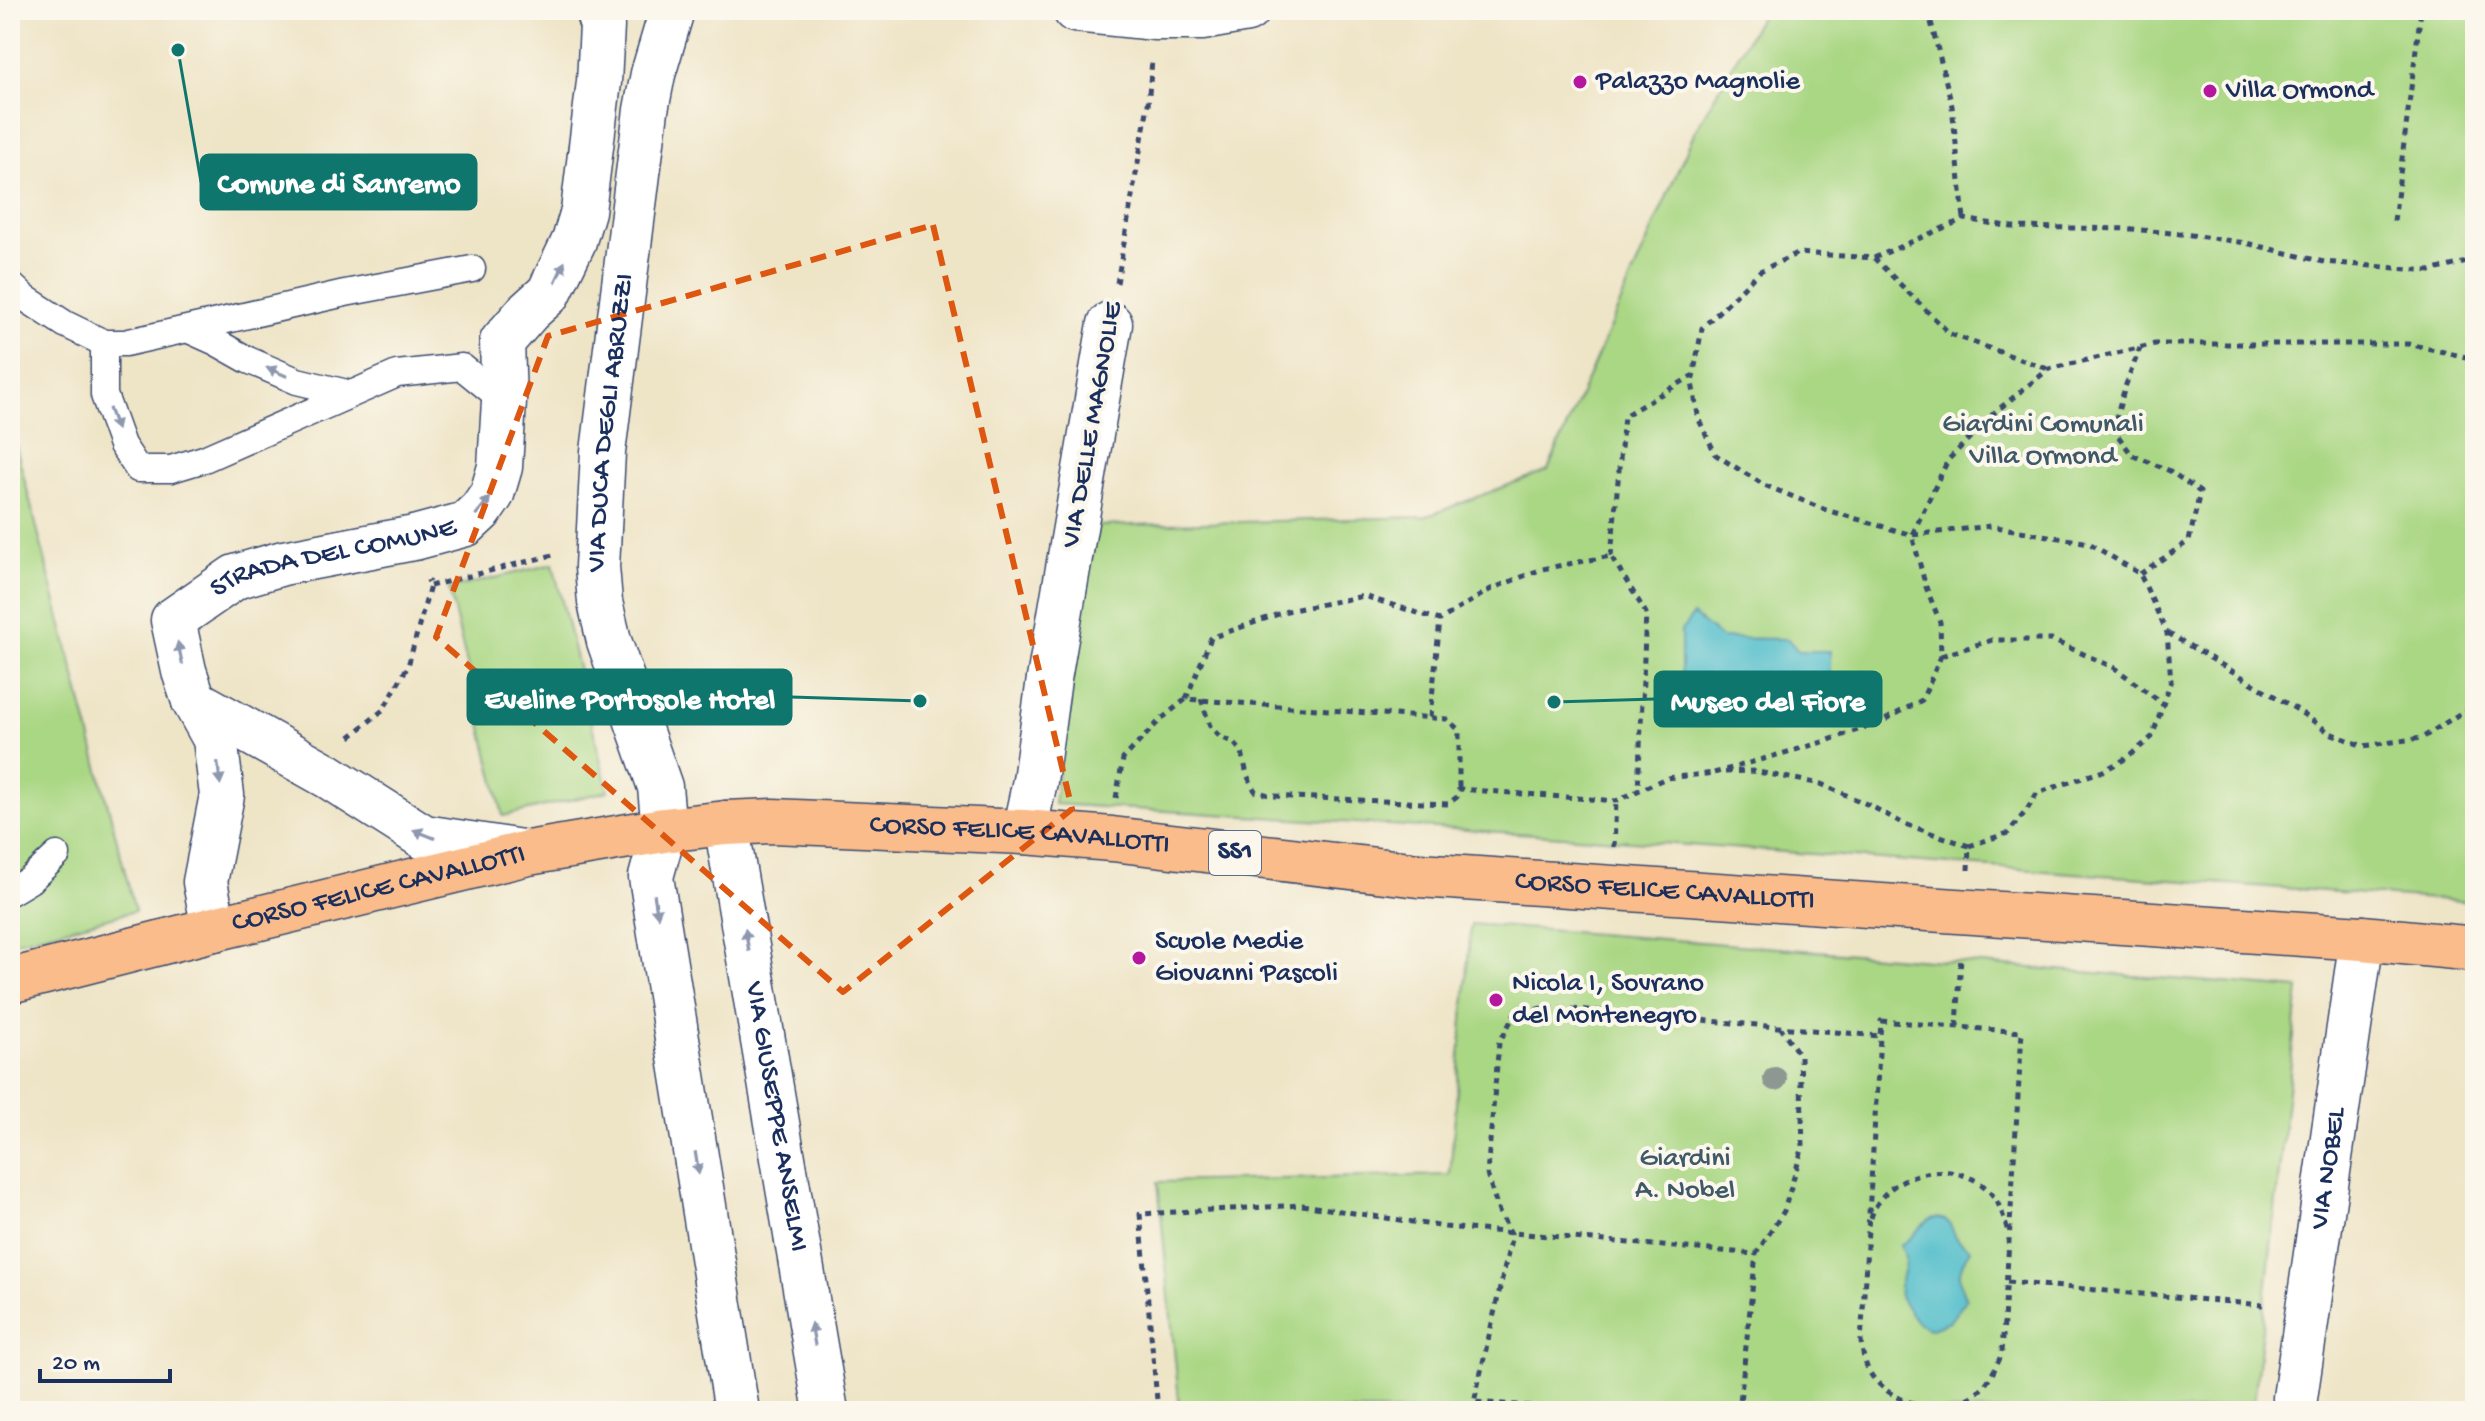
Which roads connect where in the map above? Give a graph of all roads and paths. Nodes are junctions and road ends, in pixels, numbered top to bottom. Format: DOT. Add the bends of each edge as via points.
graph roads {
  1 [pos="597,10"];
  2 [pos="672,10"];
  3 [pos="1075,10"];
  4 [pos="1247,10"];
  5 [pos="1930,10"];
  6 [pos="2421,10"];
  7 [pos="1154,14"];
  8 [pos="1964,219"];
  9 [pos="2394,221"];
  10 [pos="1874,258"];
  11 [pos="2475,260"];
  12 [pos="472,269"];
  13 [pos="10,284"];
  14 [pos="1110,324"];
  15 [pos="187,329"];
  16 [pos="104,343"];
  17 [pos="2141,347"];
  18 [pos="2475,359"];
  19 [pos="2049,369"];
  20 [pos="1693,375"];
  21 [pos="351,394"];
  22 [pos="504,401"];
  23 [pos="1912,535"];
  24 [pos="414,538"];
  25 [pos="1611,556"];
  26 [pos="559,568"];
  27 [pos="2140,574"];
  28 [pos="430,586"];
  29 [pos="1440,620"];
  30 [pos="2167,633"];
  31 [pos="1941,656"];
  32 [pos="1186,699"];
  33 [pos="1201,699"];
  34 [pos="194,701"];
  35 [pos="2163,704"];
  36 [pos="2475,708"];
  37 [pos="1430,717"];
  38 [pos="1714,773"];
  39 [pos="328,776"];
  40 [pos="1459,789"];
  41 [pos="1638,791"];
  42 [pos="726,823"];
  43 [pos="664,830"];
  44 [pos="1024,832"];
  45 [pos="1112,839"];
  46 [pos="1969,846"];
  47 [pos="528,853"];
  48 [pos="57,855"];
  49 [pos="10,892"];
  50 [pos="1965,911"];
  51 [pos="214,929"];
  52 [pos="2362,938"];
  53 [pos="2475,949"];
  54 [pos="10,981"];
  55 [pos="1957,1027"];
  56 [pos="1781,1028"];
  57 [pos="1880,1036"];
  58 [pos="1868,1227"];
  59 [pos="1512,1235"];
  60 [pos="2009,1237"];
  61 [pos="1756,1254"];
  62 [pos="2007,1282"];
  63 [pos="2308,1308"];
  64 [pos="2295,1398"];
  65 [pos="1929,1409"];
  66 [pos="737,1411"];
  67 [pos="826,1411"];
  68 [pos="1158,1411"];
  69 [pos="1602,1411"];
  70 [pos="1739,1411"];
  22 -- 1 [label="street, STRADA DEL COMUNE, one-way" via="502,342 549,293 583,211 599,82 602,26"];
  2 -- 43 [label="street, VIA DUCA DEGLI ABRUZZI" via="646,110 603,452 597,567 609,641 660,787"];
  3 -- 7 [label="street"];
  4 -- 7 [label="street" via="1202,18"];
  5 -- 8 [label="path" via="1952,106"];
  6 -- 9 [label="path"];
  7 -- 14 [label="path, VIA DELLE MAGNOLIE" via="1148,105"];
  8 -- 10 [label="path"];
  8 -- 11 [label="path" via="2012,227 2132,229 2246,243 2324,262 2430,271"];
  10 -- 19 [label="path" via="1950,334"];
  10 -- 20 [label="path" via="1798,253 1760,271 1702,328"];
  12 -- 15 [label="lane"];
  13 -- 16 [label="lane" via="65,324"];
  14 -- 44 [label="street, VIA DELLE MAGNOLIE"];
  15 -- 16 [label="lane"];
  21 -- 15 [label="lane, one-way" via="297,381"];
  16 -- 21 [label="lane, one-way" via="104,395 122,445 138,469 171,469 204,459"];
  17 -- 18 [label="path" via="2408,344"];
  17 -- 19 [label="path"];
  17 -- 27 [label="path" via="2113,429 2132,455 2170,471 2200,492 2189,541"];
  19 -- 23 [label="path" via="1995,412 1948,460"];
  20 -- 23 [label="path" via="1699,420 1716,455 1764,485"];
  20 -- 25 [label="path" via="1624,416"];
  21 -- 22 [label="lane" via="397,374 462,367"];
  24 -- 22 [label="street, STRADA DEL COMUNE, one-way" via="466,524 492,494 500,467"];
  23 -- 27 [label="path" via="1991,526 2089,543"];
  23 -- 31 [label="path" via="1940,622"];
  24 -- 28 [label="path"];
  34 -- 24 [label="street, STRADA DEL COMUNE, one-way" via="173,620 196,602 235,577"];
  25 -- 29 [label="path" via="1542,569 1491,589"];
  25 -- 41 [label="path" via="1646,613"];
  26 -- 28 [label="path" via="555,554"];
  27 -- 30 [label="path"];
  28 -- 39 [label="path" via="408,666 383,710 339,746"];
  29 -- 32 [label="path" via="1364,596 1287,611 1211,638"];
  29 -- 37 [label="path"];
  30 -- 35 [label="path" via="2171,681"];
  30 -- 36 [label="path" via="2330,733 2363,746 2422,738"];
  31 -- 35 [label="path" via="1992,640 2052,640 2115,668"];
  31 -- 38 [label="path" via="1922,700 1881,722"];
  32 -- 33 [label="path"];
  32 -- 45 [label="path" via="1123,759"];
  33 -- 37 [label="path"];
  33 -- 40 [label="path" via="1210,726 1242,752 1255,791 1448,804"];
  34 -- 39 [label="street"];
  34 -- 51 [label="street, STRADA DEL COMUNE, one-way" via="215,739 222,795 205,882"];
  35 -- 46 [label="path" via="2152,737 2127,758 2037,793 2008,833"];
  37 -- 40 [label="path" via="1447,719 1459,730"];
  38 -- 41 [label="path" via="1666,778"];
  38 -- 46 [label="path" via="1753,771 1821,784 1902,823"];
  47 -- 39 [label="street, one-way" via="424,837"];
  40 -- 41 [label="path" via="1616,801"];
  42 -- 43 [label="main road, CORSO FELICE CAVALLOTTI / SS1"];
  42 -- 44 [label="main road, CORSO FELICE CAVALLOTTI / SS1"];
  67 -- 42 [label="street, VIA GIUSEPPE ANSELMI, one-way"];
  43 -- 47 [label="main road, CORSO FELICE CAVALLOTTI / SS1"];
  43 -- 66 [label="street, one-way" via="651,877"];
  44 -- 45 [label="main road, CORSO FELICE CAVALLOTTI / SS1"];
  45 -- 50 [label="main road, CORSO FELICE CAVALLOTTI / SS1" via="1419,875"];
  46 -- 50 [label="path"];
  47 -- 51 [label="main road, CORSO FELICE CAVALLOTTI / SS1"];
  48 -- 49 [label="lane"];
  50 -- 52 [label="main road, CORSO FELICE CAVALLOTTI / SS1"];
  50 -- 55 [label="path"];
  51 -- 54 [label="main road, CORSO FELICE CAVALLOTTI / SS1"];
  52 -- 53 [label="main road, CORSO FELICE CAVALLOTTI / SS1"];
  52 -- 63 [label="street, VIA NOBEL"];
  55 -- 57 [label="path" via="1881,1021"];
  55 -- 60 [label="path" via="2022,1032"];
  56 -- 57 [label="path"];
  56 -- 59 [label="path" via="1542,1008 1514,1015 1499,1043 1487,1174"];
  56 -- 61 [label="path" via="1800,1056 1803,1146 1784,1211"];
  57 -- 58 [label="path"];
  58 -- 60 [label="path" via="1874,1205 1888,1189 1909,1177 1953,1172 1990,1191"];
  58 -- 65 [label="path" via="1861,1342 1865,1362 1875,1380 1894,1396"];
  59 -- 61 [label="path"];
  59 -- 68 [label="path" via="1302,1205 1140,1214"];
  59 -- 69 [label="path" via="1474,1402"];
  60 -- 62 [label="path"];
  61 -- 70 [label="path"];
  62 -- 63 [label="path"];
  62 -- 65 [label="path" via="2002,1353 1993,1374 1976,1393"];
  63 -- 64 [label="street, VIA NOBEL"];
}
